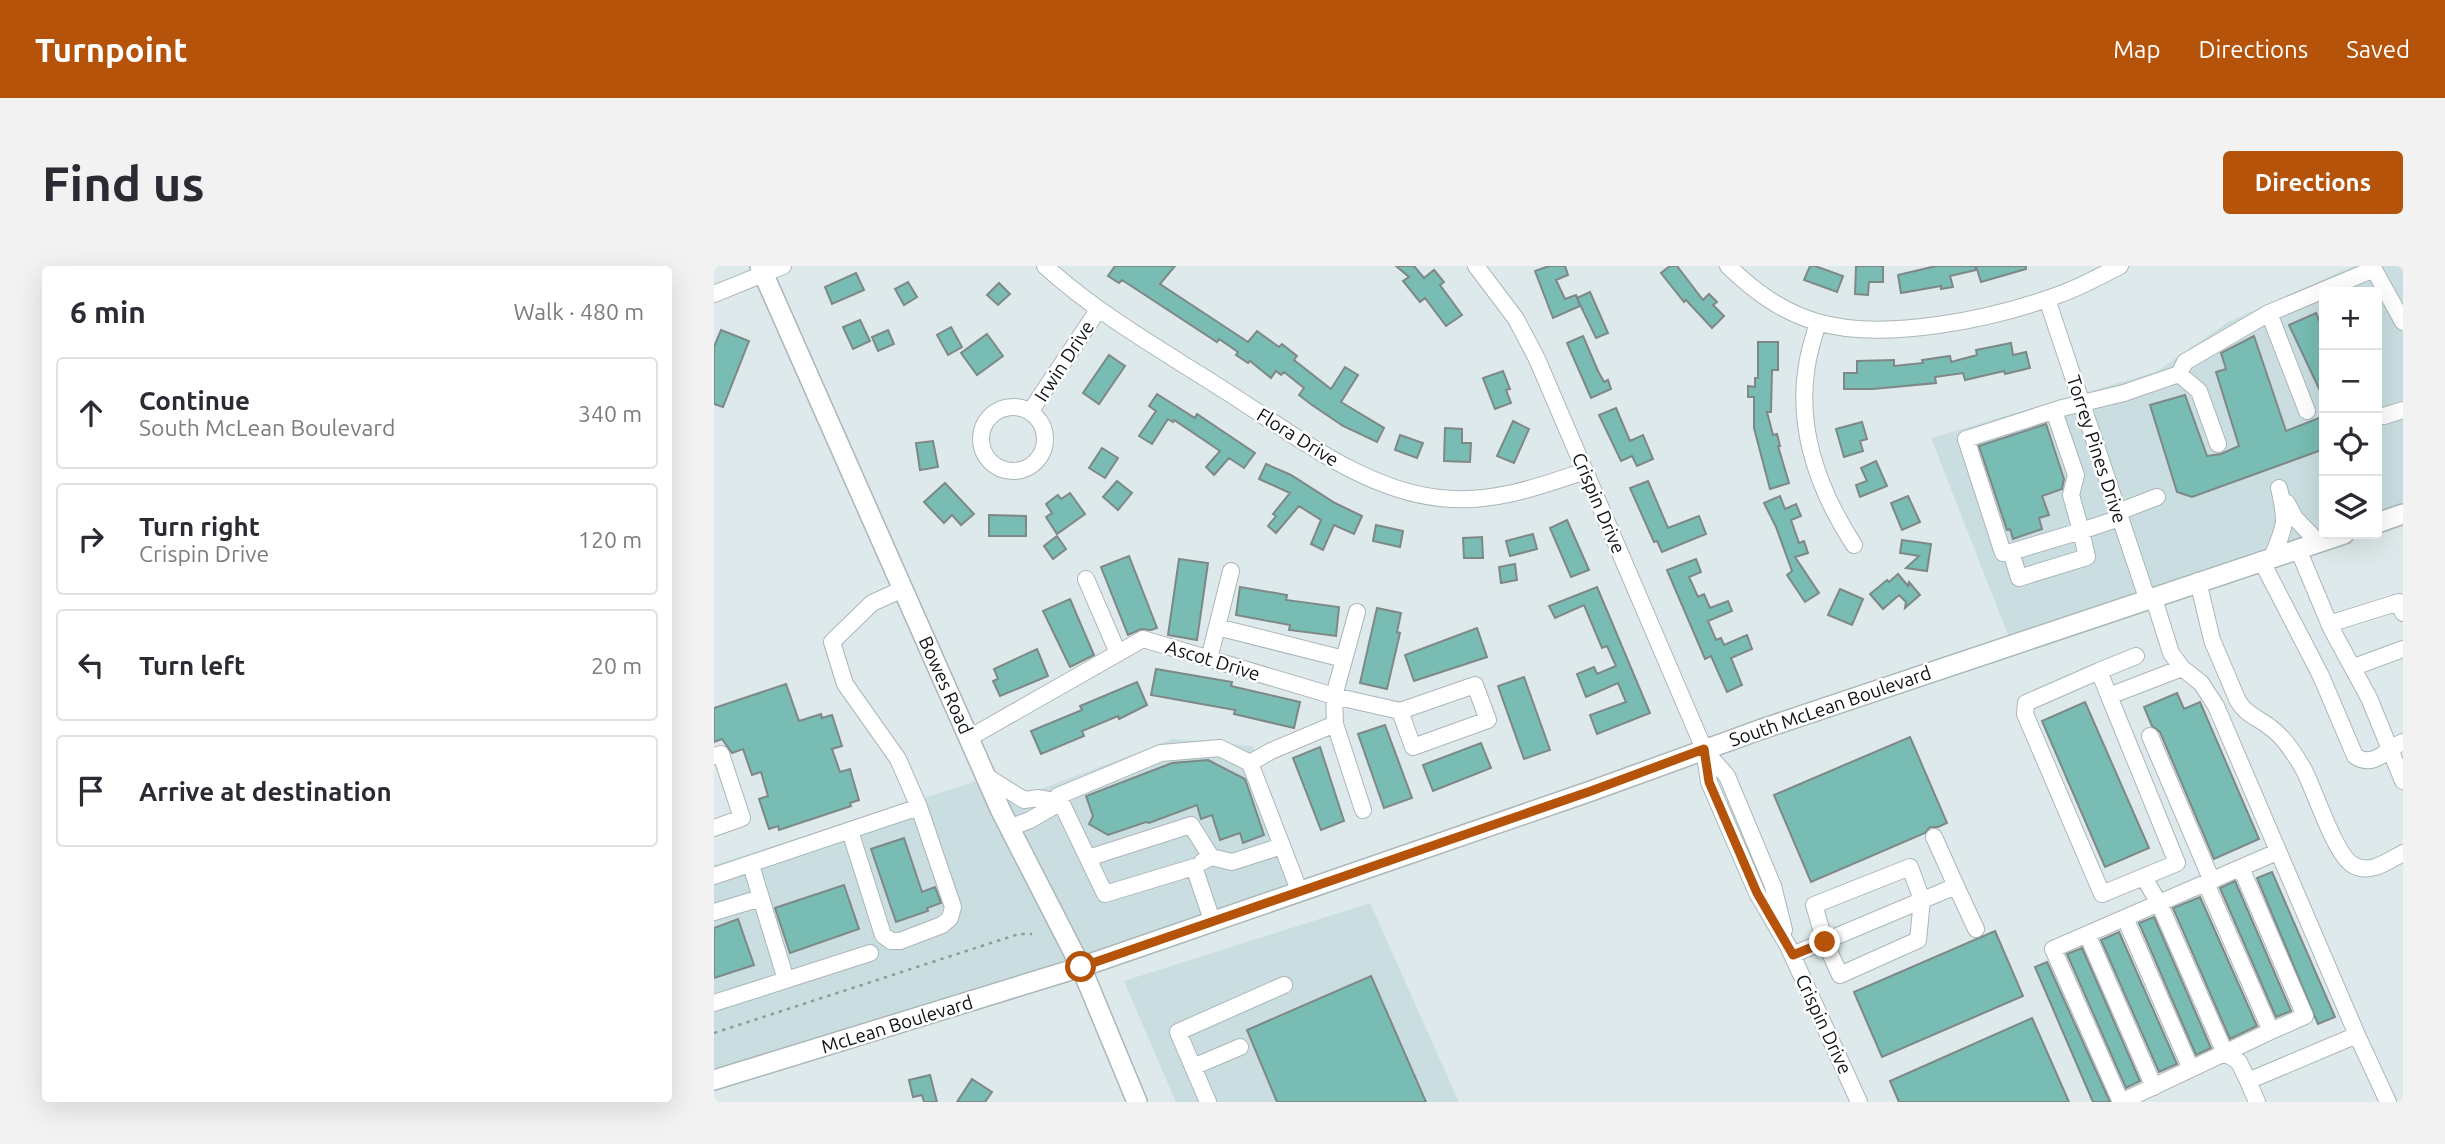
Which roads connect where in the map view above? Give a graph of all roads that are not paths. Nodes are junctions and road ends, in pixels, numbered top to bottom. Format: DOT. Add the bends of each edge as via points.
graph roads {
  1 [pos="783,266"];
  2 [pos="1045,266"];
  3 [pos="1476,266"];
  4 [pos="1728,266"];
  5 [pos="2120,266"];
  6 [pos="2373,267"];
  7 [pos="762,271"];
  8 [pos="714,295"];
  9 [pos="2047,299"];
  10 [pos="1098,310"];
  11 [pos="2269,313"];
  12 [pos="2402,317"];
  13 [pos="1818,323"];
  14 [pos="2179,374"];
  15 [pos="2081,404"];
  16 [pos="2403,410"];
  17 [pos="2054,411"];
  18 [pos="2307,411"];
  19 [pos="1030,412"];
  20 [pos="2384,416"];
  21 [pos="2218,444"];
  22 [pos="1586,471"];
  23 [pos="2157,497"];
  24 [pos="2403,514"];
  25 [pos="2119,515"];
  26 [pos="2382,521"];
  27 [pos="2081,531"];
  28 [pos="2328,539"];
  29 [pos="2319,542"];
  30 [pos="1854,545"];
  31 [pos="2298,549"];
  32 [pos="2011,552"];
  33 [pos="2267,559"];
  34 [pos="1231,571"];
  35 [pos="1086,579"];
  36 [pos="2198,581"];
  37 [pos="903,589"];
  38 [pos="2150,597"];
  39 [pos="1357,612"];
  40 [pos="2403,613"];
  41 [pos="2330,626"];
  42 [pos="1217,627"];
  43 [pos="2302,643"];
  44 [pos="2403,649"];
  45 [pos="1118,653"];
  46 [pos="2136,656"];
  47 [pos="1209,659"];
  48 [pos="1344,659"];
  49 [pos="2354,667"];
  50 [pos="2182,668"];
  51 [pos="2099,671"];
  52 [pos="1334,696"];
  53 [pos="2109,696"];
  54 [pos="1400,711"];
  55 [pos="1335,724"];
  56 [pos="2150,736"];
  57 [pos="969,738"];
  58 [pos="2395,745"];
  59 [pos="1704,749"];
  60 [pos="714,756"];
  61 [pos="1250,763"];
  62 [pos="986,776"];
  63 [pos="2403,781"];
  64 [pos="1060,802"];
  65 [pos="919,807"];
  66 [pos="1363,810"];
  67 [pos="714,828"];
  68 [pos="1009,828"];
  69 [pos="850,831"];
  70 [pos="1934,837"];
  71 [pos="1282,846"];
  72 [pos="2277,852"];
  73 [pos="2403,853"];
  74 [pos="1211,857"];
  75 [pos="1088,858"];
  76 [pos="751,864"];
  77 [pos="1194,867"];
  78 [pos="2241,868"];
  79 [pos="714,876"];
  80 [pos="2144,878"];
  81 [pos="2209,882"];
  82 [pos="1956,886"];
  83 [pos="1299,890"];
  84 [pos="761,898"];
  85 [pos="1922,900"];
  86 [pos="2159,903"];
  87 [pos="714,912"];
  88 [pos="2124,918"];
  89 [pos="1212,920"];
  90 [pos="1976,929"];
  91 [pos="2087,934"];
  92 [pos="1825,942"];
  93 [pos="1791,951"];
  94 [pos="870,953"];
  95 [pos="1081,967"];
  96 [pos="786,980"];
  97 [pos="1283,985"];
  98 [pos="714,1003"];
  99 [pos="2271,1031"];
  100 [pos="2357,1035"];
  101 [pos="1240,1047"];
  102 [pos="2225,1053"];
  103 [pos="1193,1067"];
  104 [pos="2191,1069"];
  105 [pos="714,1080"];
  106 [pos="2248,1081"];
  107 [pos="2154,1087"];
  108 [pos="2384,1101"];
  109 [pos="1136,1102"];
  110 [pos="1208,1102"];
  111 [pos="1859,1102"];
  112 [pos="2257,1102"];
  1 -- 7 [label="street"];
  2 -- 10 [label="street, Flora Drive"];
  3 -- 22 [label="street, Crispin Drive" via="1516,319"];
  4 -- 13 [label="street" via="1772,302"];
  5 -- 9 [label="street"];
  6 -- 11 [label="street"];
  6 -- 12 [label="street"];
  7 -- 8 [label="street"];
  7 -- 37 [label="main road, Bowes Road"];
  9 -- 13 [label="street" via="1922,327 1873,330"];
  9 -- 15 [label="street, Torrey Pines Drive"];
  10 -- 19 [label="street, Irwin Drive"];
  10 -- 22 [label="street, Flora Drive" via="1342,465 1387,486 1440,498 1479,499 1520,493"];
  11 -- 14 [label="street" via="2185,362"];
  11 -- 18 [label="street"];
  13 -- 30 [label="street" via="1807,365 1808,439 1822,488"];
  14 -- 15 [label="street"];
  14 -- 21 [label="street" via="2199,390"];
  15 -- 17 [label="street"];
  15 -- 25 [label="street, Torrey Pines Drive"];
  16 -- 20 [label="street"];
  17 -- 27 [label="street" via="2076,475 2071,495"];
  17 -- 32 [label="street" via="1966,439 2003,553"];
  19 -- 19 [label="street, Irwin Drive" via="1008,408 994,414 985,426 982,441 986,455 1004,470 1019,471 1042,453 1041,423"];
  22 -- 59 [label="street, Crispin Drive"];
  23 -- 25 [label="street"];
  24 -- 26 [label="main road"];
  25 -- 27 [label="street"];
  25 -- 38 [label="street, Torrey Pines Drive"];
  27 -- 32 [label="street"];
  27 -- 32 [label="street" via="2087,557 2019,578"];
  28 -- 29 [label="main road, South McLean Boulevard"];
  29 -- 31 [label="main road, South McLean Boulevard"];
  29 -- 33 [label="street" via="2295,518 2280,488 2284,528"];
  31 -- 33 [label="main road, South McLean Boulevard"];
  31 -- 41 [label="street"];
  33 -- 36 [label="main road, South McLean Boulevard"];
  33 -- 43 [label="street"];
  34 -- 42 [label="street"];
  35 -- 45 [label="street"];
  36 -- 38 [label="main road, South McLean Boulevard"];
  36 -- 73 [label="street" via="2212,640 2238,701 2278,734 2303,768 2340,852 2363,868"];
  37 -- 57 [label="main road, Bowes Road"];
  37 -- 65 [label="street" via="872,603 832,642 845,684 898,759"];
  38 -- 50 [label="street, Torrey Pines Drive" via="2171,653"];
  38 -- 59 [label="main road, South McLean Boulevard"];
  39 -- 48 [label="street"];
  40 -- 41 [label="street" via="2399,602"];
  41 -- 43 [label="street"];
  41 -- 49 [label="street"];
  42 -- 47 [label="street"];
  42 -- 48 [label="street"];
  43 -- 58 [label="street" via="2355,756 2374,760"];
  44 -- 49 [label="street"];
  45 -- 47 [label="street, Ascot Drive" via="1143,639"];
  45 -- 57 [label="street, Ascot Drive"];
  46 -- 51 [label="street"];
  47 -- 52 [label="street, Ascot Drive"];
  48 -- 52 [label="street"];
  49 -- 58 [label="street"];
  50 -- 53 [label="street"];
  50 -- 72 [label="street, Torrey Pines Drive" via="2201,683 2216,706"];
  51 -- 53 [label="street"];
  51 -- 80 [label="street" via="2026,703 2025,714 2102,894"];
  52 -- 54 [label="street, Ascot Drive"];
  52 -- 55 [label="street"];
  53 -- 80 [label="street" via="2177,863"];
  54 -- 54 [label="street" via="1475,685 1488,719 1413,747"];
  55 -- 61 [label="street"];
  55 -- 66 [label="street"];
  56 -- 81 [label="street"];
  57 -- 62 [label="main road, Bowes Road"];
  58 -- 63 [label="street"];
  59 -- 83 [label="main road, South McLean Boulevard"];
  59 -- 93 [label="street, Crispin Drive" via="1709,782 1757,893"];
  60 -- 67 [label="street" via="721,754 742,818"];
  61 -- 64 [label="street" via="1220,748 1161,753 1058,796"];
  61 -- 71 [label="street"];
  62 -- 64 [label="street" via="1024,800"];
  62 -- 68 [label="main road, Bowes Road"];
  64 -- 68 [label="street"];
  64 -- 75 [label="street"];
  65 -- 69 [label="street"];
  65 -- 69 [label="street" via="953,907 942,925 900,941 883,935"];
  68 -- 95 [label="main road, Bowes Road"];
  69 -- 76 [label="street"];
  70 -- 82 [label="street"];
  71 -- 74 [label="street" via="1232,862"];
  71 -- 83 [label="street"];
  72 -- 78 [label="street"];
  72 -- 100 [label="street, Torrey Pines Drive"];
  74 -- 75 [label="street" via="1191,825"];
  74 -- 77 [label="street"];
  75 -- 77 [label="street" via="1105,894"];
  76 -- 79 [label="street"];
  76 -- 84 [label="street"];
  77 -- 89 [label="street"];
  78 -- 81 [label="street"];
  78 -- 99 [label="street" via="2305,1017"];
  80 -- 86 [label="street"];
  81 -- 86 [label="street"];
  81 -- 99 [label="street"];
  82 -- 85 [label="street"];
  82 -- 90 [label="street"];
  83 -- 89 [label="main road, South McLean Boulevard"];
  84 -- 87 [label="street"];
  84 -- 96 [label="street"];
  85 -- 92 [label="street"];
  85 -- 92 [label="street" via="1918,940 1840,975"];
  85 -- 92 [label="street" via="1910,867 1814,905"];
  86 -- 88 [label="street"];
  86 -- 102 [label="street"];
  88 -- 91 [label="street"];
  88 -- 104 [label="street"];
  89 -- 95 [label="main road, South McLean Boulevard"];
  91 -- 107 [label="street"];
  91 -- 107 [label="street" via="2046,952 2121,1102"];
  92 -- 93 [label="street"];
  93 -- 111 [label="street, Crispin Drive"];
  94 -- 96 [label="street"];
  95 -- 105 [label="main road, McLean Boulevard"];
  95 -- 109 [label="main road, Bowes Road"];
  96 -- 98 [label="street"];
  97 -- 103 [label="street" via="1178,1032"];
  99 -- 102 [label="street"];
  100 -- 106 [label="street"];
  100 -- 108 [label="street, Torrey Pines Drive"];
  101 -- 103 [label="street"];
  102 -- 104 [label="street"];
  102 -- 106 [label="street" via="2239,1062"];
  103 -- 110 [label="street"];
  104 -- 107 [label="street"];
  106 -- 112 [label="street"];
}
